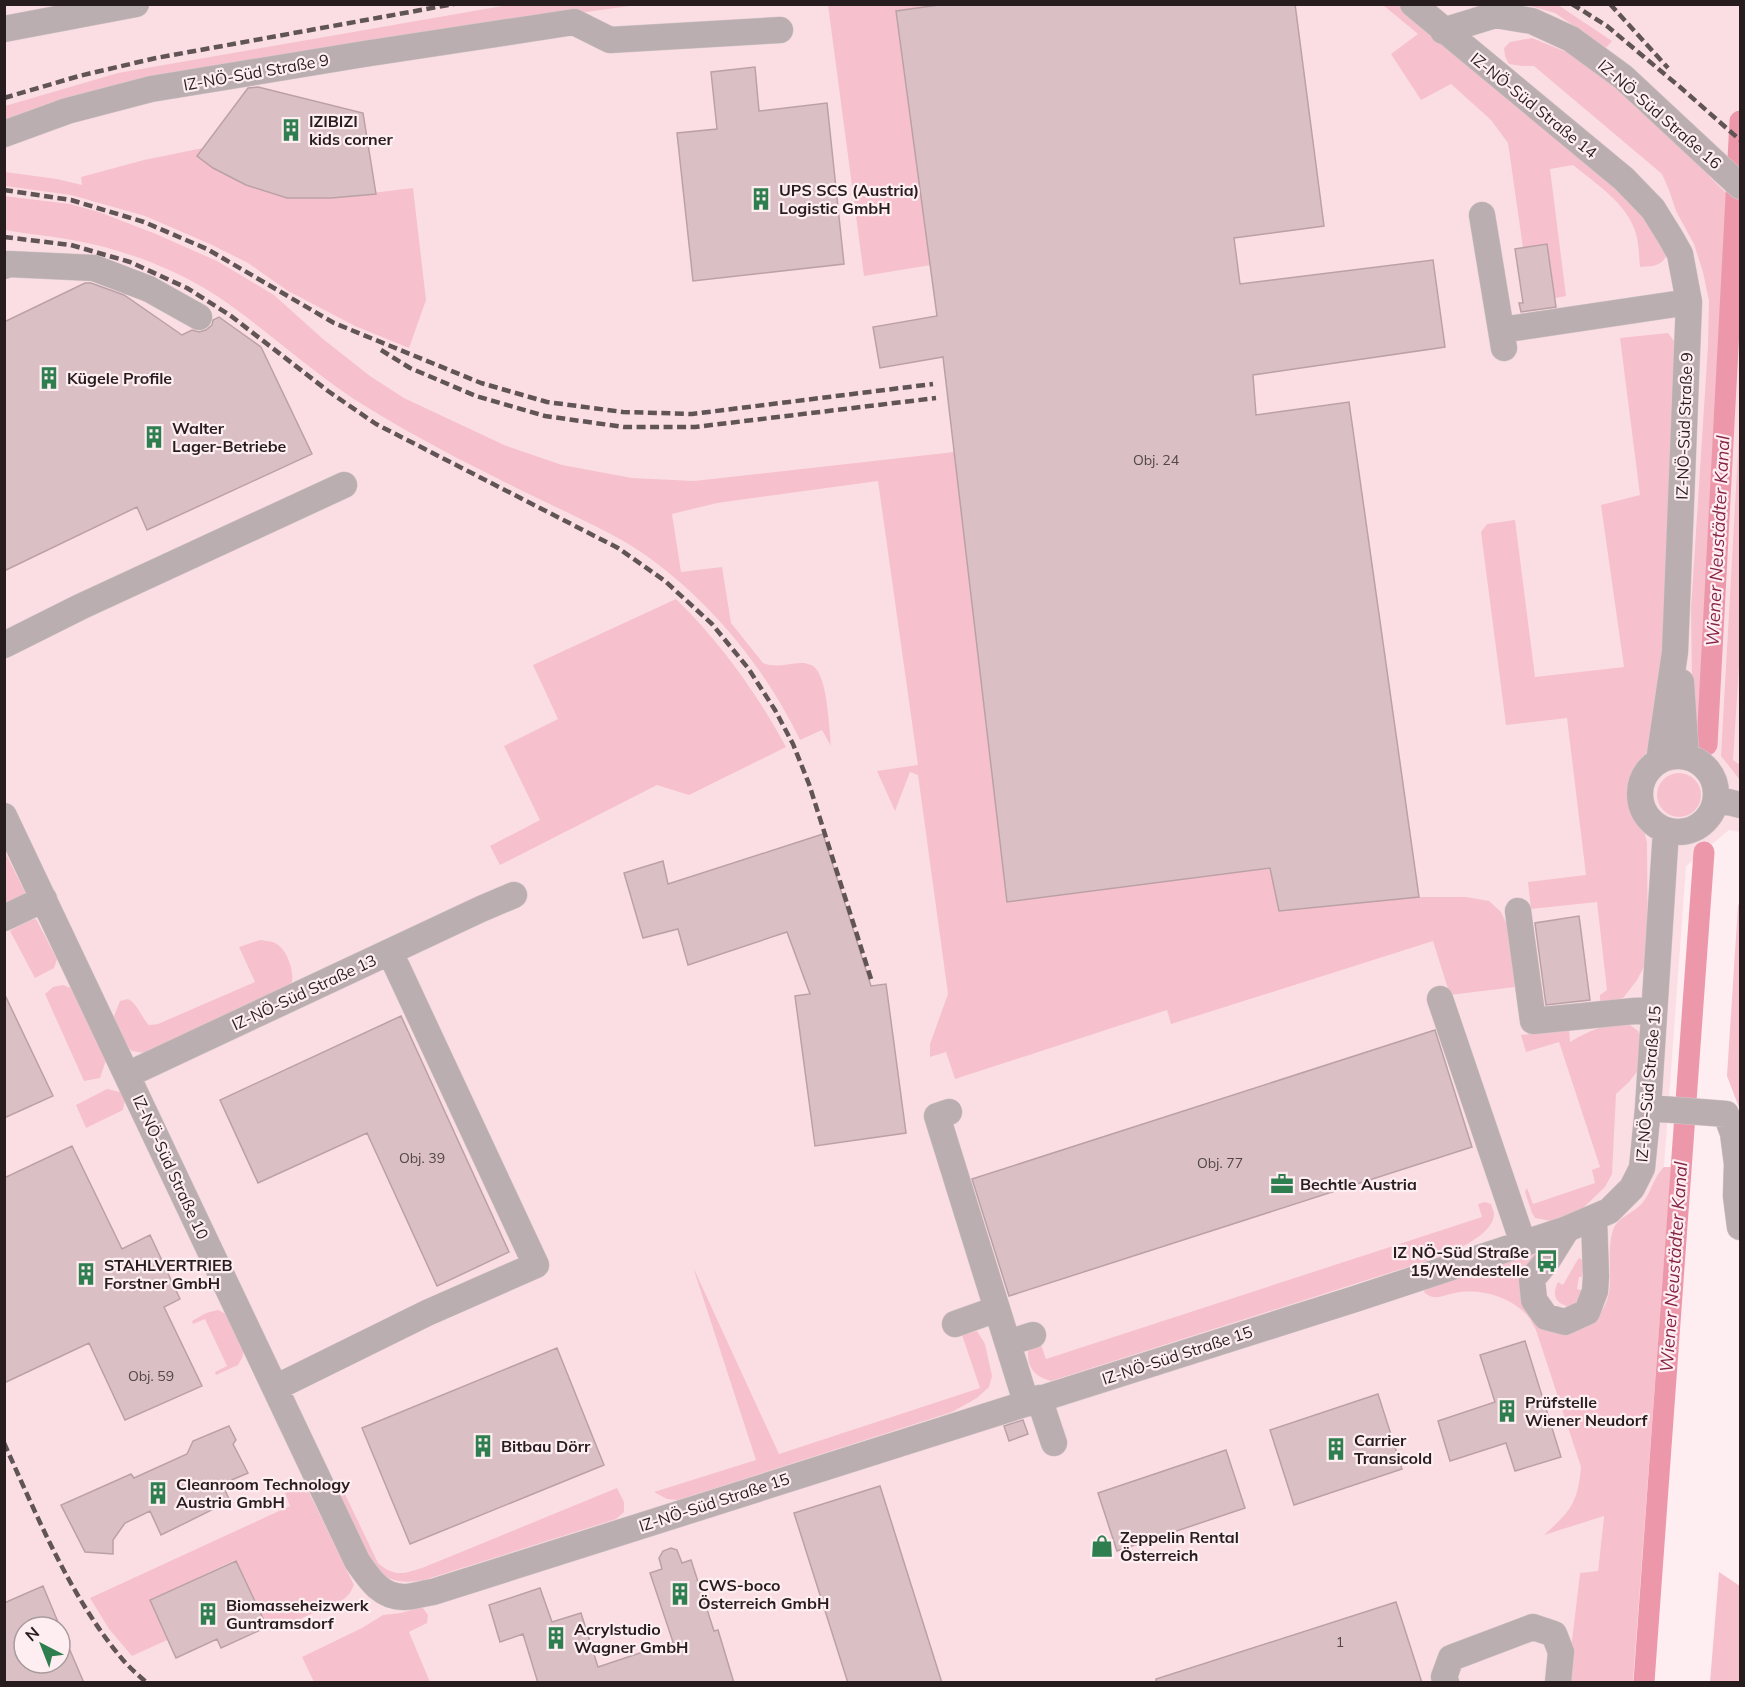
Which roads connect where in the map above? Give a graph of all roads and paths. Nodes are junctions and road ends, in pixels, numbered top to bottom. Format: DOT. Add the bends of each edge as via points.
graph roads {
  1 [pos="136,4"];
  2 [pos="1413,4"];
  3 [pos="77,10"];
  4 [pos="4,29"];
  5 [pos="780,30"];
  6 [pos="1443,31"];
  7 [pos="4,134"];
  8 [pos="1740,186"];
  9 [pos="1653,209"];
  10 [pos="1482,214"];
  11 [pos="4,266"];
  12 [pos="1689,302"];
  13 [pos="199,317"];
  14 [pos="344,484"];
  15 [pos="4,645"];
  16 [pos="1675,652"];
  17 [pos="1686,756"];
  18 [pos="1659,760"];
  19 [pos="1729,802"];
  20 [pos="4,816"];
  21 [pos="1665,830"];
  22 [pos="514,895"];
  23 [pos="44,899"];
  24 [pos="1518,911"];
  25 [pos="4,918"];
  26 [pos="390,952"];
  27 [pos="1440,999"];
  28 [pos="1654,1009"];
  29 [pos="127,1075"];
  30 [pos="1659,1109"];
  31 [pos="949,1112"];
  32 [pos="1738,1196"];
  33 [pos="1594,1218"];
  34 [pos="1740,1227"];
  35 [pos="1567,1229"];
  36 [pos="1523,1243"];
  37 [pos="997,1309"];
  38 [pos="955,1324"];
  39 [pos="1034,1335"];
  40 [pos="1008,1343"];
  41 [pos="275,1388"];
  42 [pos="1033,1400"];
  43 [pos="1054,1443"];
  44 [pos="370,1581"];
  45 [pos="1446,1683"];
  46 [pos="1558,1683"];
  1 -- 3 [label="street"];
  2 -- 6 [label="street, IZ-NÖ-Süd Straße 14"];
  3 -- 4 [label="street"];
  5 -- 7 [label="street, IZ-NÖ-Süd Straße 9" via="610,40 574,22 152,89 67,111"];
  6 -- 8 [label="street, IZ-NÖ-Süd Straße 16" via="1495,15 1532,21 1571,39 1623,77"];
  6 -- 9 [label="street, IZ-NÖ-Süd Straße 14" via="1624,179"];
  9 -- 12 [label="street, IZ-NÖ-Süd Straße 9" via="1680,255"];
  10 -- 12 [label="street" via="1503,339"];
  11 -- 13 [label="street" via="94,268 149,289"];
  12 -- 16 [label="street, IZ-NÖ-Süd Straße 9"];
  14 -- 15 [label="street"];
  16 -- 17 [label="street, IZ-NÖ-Süd Straße 9"];
  16 -- 18 [label="street, IZ-NÖ-Süd Straße 9"];
  17 -- 18 [label="street"];
  17 -- 19 [label="street" via="1710,771"];
  18 -- 21 [label="street" via="1641,783 1640,797 1653,823"];
  19 -- 21 [label="street" via="1699,826 1682,832"];
  20 -- 23 [label="street, IZ-NÖ-Süd Straße 10"];
  21 -- 28 [label="street, IZ-NÖ-Süd Straße 15"];
  22 -- 26 [label="street, IZ-NÖ-Süd Straße 13"];
  23 -- 25 [label="street"];
  23 -- 29 [label="street, IZ-NÖ-Süd Straße 10"];
  24 -- 28 [label="street" via="1533,1022"];
  26 -- 29 [label="street, IZ-NÖ-Süd Straße 13"];
  26 -- 41 [label="street" via="536,1265 427,1313"];
  27 -- 36 [label="street"];
  28 -- 30 [label="street, IZ-NÖ-Süd Straße 15"];
  29 -- 41 [label="street, IZ-NÖ-Süd Straße 10"];
  30 -- 32 [label="street" via="1726,1114 1733,1133"];
  30 -- 33 [label="street, IZ-NÖ-Süd Straße 15" via="1632,1188 1609,1211"];
  31 -- 37 [label="street" via="937,1116"];
  32 -- 34 [label="street"];
  33 -- 35 [label="street, IZ-NÖ-Süd Straße 15"];
  33 -- 35 [label="street" via="1595,1291 1587,1312 1565,1322 1546,1317 1534,1300 1532,1279"];
  35 -- 36 [label="street, IZ-NÖ-Süd Straße 15"];
  36 -- 42 [label="street, IZ-NÖ-Süd Straße 15"];
  37 -- 38 [label="street"];
  37 -- 40 [label="street"];
  39 -- 40 [label="street"];
  40 -- 42 [label="street"];
  41 -- 44 [label="street, IZ-NÖ-Süd Straße 10"];
  42 -- 43 [label="street"];
  42 -- 44 [label="street, IZ-NÖ-Süd Straße 15" via="433,1592 404,1597 385,1593"];
  45 -- 46 [label="street" via="1444,1677 1451,1658 1533,1627 1554,1634 1561,1652"];
}
